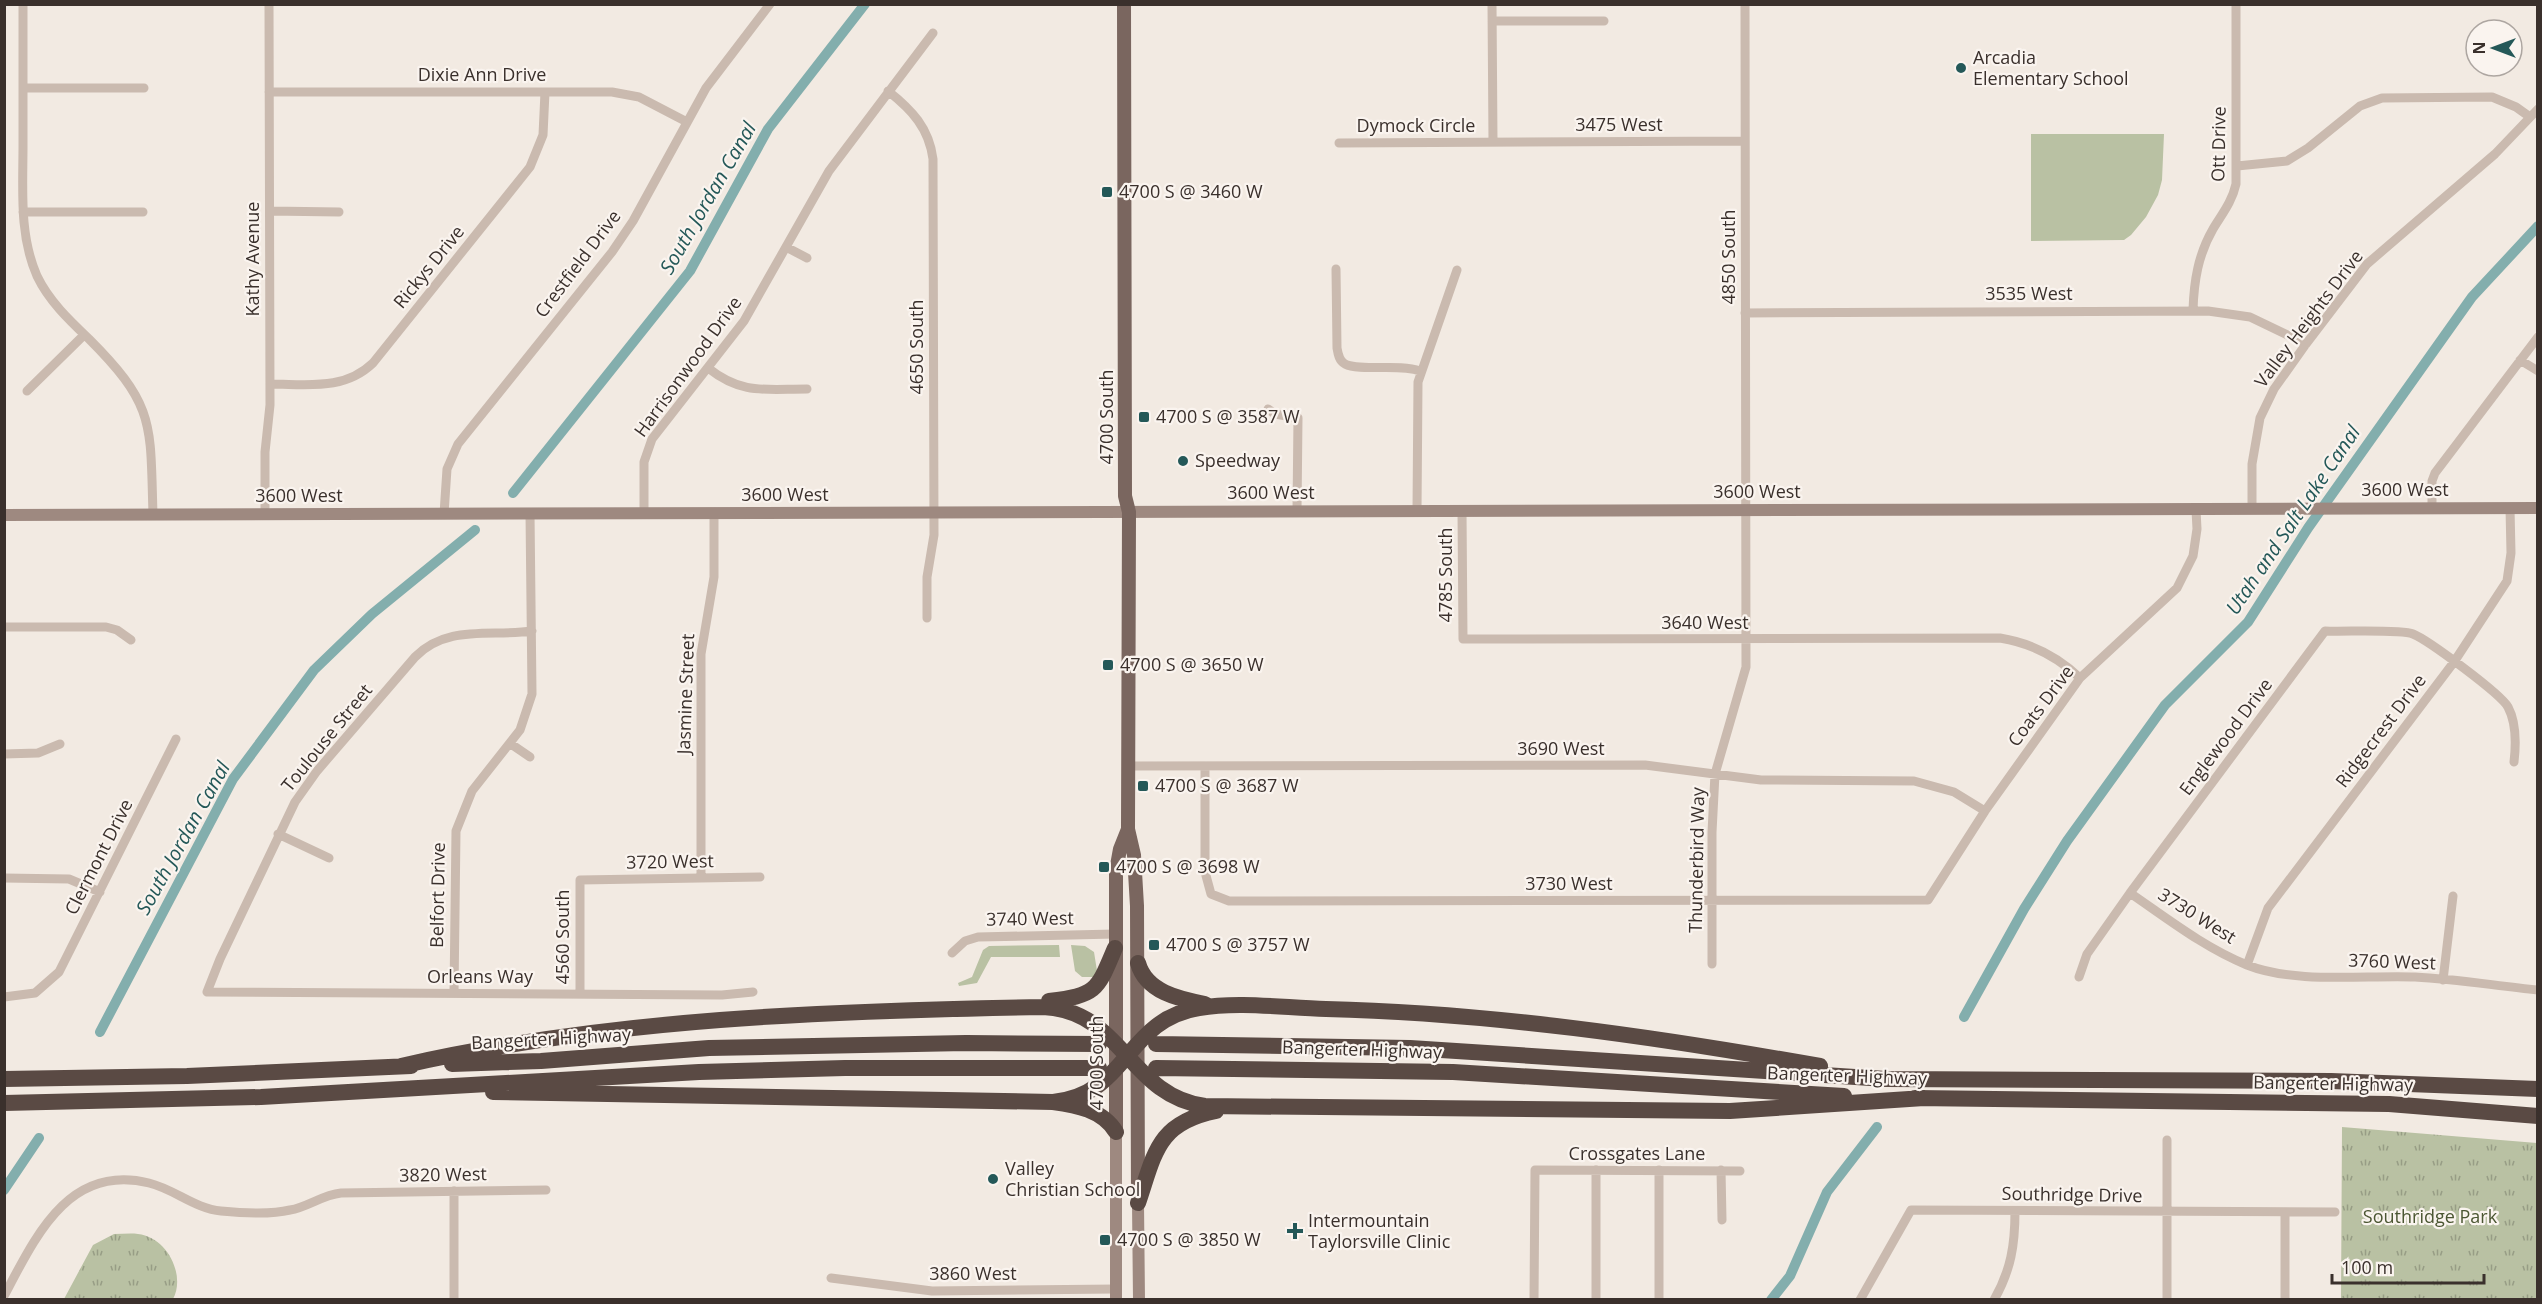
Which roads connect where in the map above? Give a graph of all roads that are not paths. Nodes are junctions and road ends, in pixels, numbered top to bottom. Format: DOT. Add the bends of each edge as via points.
graph roads {
  1 [pos="23,4"];
  2 [pos="269,4"];
  3 [pos="770,4"];
  4 [pos="1124,4"];
  5 [pos="1492,4"];
  6 [pos="1745,4"];
  7 [pos="2236,4"];
  8 [pos="1492,21"];
  9 [pos="1604,21"];
  10 [pos="933,33"];
  11 [pos="23,88"];
  12 [pos="144,88"];
  13 [pos="888,91"];
  14 [pos="269,92"];
  15 [pos="545,92"];
  16 [pos="2538,109"];
  17 [pos="2530,117"];
  18 [pos="687,122"];
  19 [pos="1745,141"];
  20 [pos="1339,142"];
  21 [pos="1493,142"];
  22 [pos="2236,165"];
  23 [pos="23,212"];
  24 [pos="143,212"];
  25 [pos="270,212"];
  26 [pos="339,212"];
  27 [pos="786,247"];
  28 [pos="807,258"];
  29 [pos="1336,269"];
  30 [pos="1457,270"];
  31 [pos="2193,310"];
  32 [pos="1745,313"];
  33 [pos="84,335"];
  34 [pos="2538,337"];
  35 [pos="2306,345"];
  36 [pos="2520,360"];
  37 [pos="708,368"];
  38 [pos="1420,371"];
  39 [pos="2538,371"];
  40 [pos="270,384"];
  41 [pos="807,389"];
  42 [pos="27,391"];
  43 [pos="1268,409"];
  44 [pos="2432,508"];
  45 [pos="2510,508"];
  46 [pos="2538,508"];
  47 [pos="2252,509"];
  48 [pos="1745,510"];
  49 [pos="2196,510"];
  50 [pos="1297,511"];
  51 [pos="1417,511"];
  52 [pos="1462,511"];
  53 [pos="933,512"];
  54 [pos="1129,512"];
  55 [pos="444,513"];
  56 [pos="530,513"];
  57 [pos="644,513"];
  58 [pos="714,513"];
  59 [pos="153,514"];
  60 [pos="265,514"];
  61 [pos="4,515"];
  62 [pos="927,618"];
  63 [pos="4,627"];
  64 [pos="532,631"];
  65 [pos="1463,639"];
  66 [pos="131,640"];
  67 [pos="1745,640"];
  68 [pos="2454,662"];
  69 [pos="2080,678"];
  70 [pos="176,739"];
  71 [pos="60,744"];
  72 [pos="511,744"];
  73 [pos="4,754"];
  74 [pos="530,757"];
  75 [pos="2514,762"];
  76 [pos="1129,766"];
  77 [pos="1205,766"];
  78 [pos="1715,774"];
  79 [pos="1985,812"];
  80 [pos="1128,829"];
  81 [pos="278,834"];
  82 [pos="329,858"];
  83 [pos="760,877"];
  84 [pos="4,878"];
  85 [pos="700,878"];
  86 [pos="580,880"];
  87 [pos="100,892"];
  88 [pos="2130,893"];
  89 [pos="2453,896"];
  90 [pos="1711,900"];
  91 [pos="1928,900"];
  92 [pos="1115,941"];
  93 [pos="952,953"];
  94 [pos="1138,963"];
  95 [pos="1712,964"];
  96 [pos="2247,965"];
  97 [pos="2079,977"];
  98 [pos="2443,980"];
  99 [pos="2538,990"];
  100 [pos="207,992"];
  101 [pos="753,992"];
  102 [pos="454,993"];
  103 [pos="580,994"];
  104 [pos="4,997"];
  105 [pos="1221,1006"];
  106 [pos="1016,1007"];
  107 [pos="1138,1040"];
  108 [pos="1156,1044"];
  109 [pos="1120,1053"];
  110 [pos="401,1066"];
  111 [pos="1156,1068"];
  112 [pos="1107,1070"];
  113 [pos="4,1079"];
  114 [pos="1886,1079"];
  115 [pos="414,1089"];
  116 [pos="2538,1089"];
  117 [pos="1924,1098"];
  118 [pos="1053,1102"];
  119 [pos="4,1103"];
  120 [pos="1238,1108"];
  121 [pos="2538,1116"];
  122 [pos="1116,1132"];
  123 [pos="2167,1140"];
  124 [pos="1596,1170"];
  125 [pos="1659,1170"];
  126 [pos="1721,1170"];
  127 [pos="1740,1171"];
  128 [pos="546,1190"];
  129 [pos="454,1191"];
  130 [pos="1138,1203"];
  131 [pos="2015,1211"];
  132 [pos="2167,1212"];
  133 [pos="2335,1212"];
  134 [pos="2285,1213"];
  135 [pos="1722,1220"];
  136 [pos="831,1278"];
  137 [pos="1116,1294"];
  138 [pos="4,1296"];
  139 [pos="454,1299"];
  140 [pos="1138,1299"];
  141 [pos="1534,1299"];
  142 [pos="1596,1299"];
  143 [pos="1659,1299"];
  144 [pos="1860,1299"];
  145 [pos="1994,1299"];
  146 [pos="2167,1299"];
  147 [pos="2285,1299"];
  1 -- 11 [label="street"];
  2 -- 14 [label="street, Kathy Avenue"];
  3 -- 18 [label="street, Crestfield Drive" via="706,88"];
  4 -- 54 [label="main road, 4700 South" via="1125,496"];
  5 -- 8 [label="street"];
  6 -- 19 [label="street, 4850 South"];
  7 -- 22 [label="street, Ott Drive"];
  8 -- 9 [label="street"];
  8 -- 21 [label="street"];
  10 -- 13 [label="street, Harrisonwood Drive"];
  11 -- 12 [label="street"];
  11 -- 23 [label="street"];
  13 -- 27 [label="street, Harrisonwood Drive" via="835,161"];
  13 -- 53 [label="street, 4650 South" via="917,117 932,150"];
  14 -- 15 [label="street, Dixie Ann Drive"];
  14 -- 25 [label="street, Kathy Avenue"];
  15 -- 18 [label="street, Dixie Ann Drive" via="630,94"];
  15 -- 40 [label="street, Rickys Drive" via="543,135 530,167 373,363 356,377 337,384"];
  16 -- 17 [label="street, Valley Heights Drive"];
  17 -- 22 [label="street" via="2492,97 2388,97 2360,106 2287,161"];
  17 -- 35 [label="street, Valley Heights Drive" via="2495,154 2360,271"];
  18 -- 55 [label="street, Crestfield Drive" via="612,252 458,444 447,469"];
  19 -- 21 [label="street, 3475 West"];
  19 -- 32 [label="street, 4850 South"];
  20 -- 21 [label="street, Dymock Circle"];
  22 -- 31 [label="street, Ott Drive" via="2233,196 2198,264"];
  23 -- 24 [label="street"];
  23 -- 33 [label="street" via="27,244 38,276 57,306"];
  25 -- 26 [label="street"];
  25 -- 40 [label="street, Kathy Avenue"];
  27 -- 28 [label="street"];
  27 -- 37 [label="street, Harrisonwood Drive" via="744,321"];
  29 -- 38 [label="street" via="1340,360 1347,365 1398,366"];
  30 -- 38 [label="street"];
  31 -- 32 [label="street, 3535 West"];
  31 -- 35 [label="street, 3535 West" via="2250,317"];
  32 -- 48 [label="street, 4850 South"];
  33 -- 42 [label="street"];
  33 -- 59 [label="street" via="119,369 143,409 152,444"];
  34 -- 36 [label="street"];
  35 -- 47 [label="street, Valley Heights Drive" via="2274,389 2260,418 2252,464"];
  36 -- 39 [label="street"];
  36 -- 44 [label="street" via="2435,473"];
  37 -- 41 [label="street" via="736,386"];
  37 -- 57 [label="street, Harrisonwood Drive" via="649,446 644,470"];
  38 -- 51 [label="street"];
  40 -- 60 [label="street, Kathy Avenue"];
  43 -- 50 [label="street" via="1298,418"];
  44 -- 45 [label="street, 3600 West"];
  44 -- 47 [label="street, 3600 West"];
  45 -- 46 [label="street, 3600 West"];
  45 -- 68 [label="street, Ridgecrest Drive" via="2507,581"];
  47 -- 49 [label="street, 3600 West"];
  48 -- 49 [label="street, 3600 West"];
  48 -- 52 [label="street, 3600 West"];
  48 -- 67 [label="street, Thunderbird Way"];
  49 -- 69 [label="street, Coats Drive" via="2193,556 2177,588"];
  50 -- 51 [label="street, 3600 West"];
  50 -- 54 [label="street, 3600 West"];
  51 -- 52 [label="street, 3600 West"];
  52 -- 65 [label="street, 4785 South"];
  53 -- 54 [label="street, 3600 West"];
  53 -- 58 [label="street, 3600 West"];
  53 -- 62 [label="street, 4650 South"];
  54 -- 76 [label="main road, 4700 South"];
  55 -- 56 [label="street, 3600 West"];
  55 -- 60 [label="street, 3600 West"];
  56 -- 57 [label="street, 3600 West"];
  56 -- 64 [label="street, Belfort Drive"];
  57 -- 58 [label="street, 3600 West"];
  58 -- 85 [label="street, Jasmine Street" via="714,577 700,654"];
  59 -- 60 [label="street, 3600 West"];
  59 -- 61 [label="street, 3600 West"];
  63 -- 66 [label="street" via="106,627"];
  64 -- 72 [label="street, Belfort Drive" via="532,694 528,712"];
  64 -- 81 [label="street, Toulouse Street" via="455,635 425,648 317,771"];
  65 -- 67 [label="street, 3640 West"];
  67 -- 69 [label="street, 3640 West" via="2000,638 2050,655"];
  67 -- 78 [label="street, Thunderbird Way" via="1746,668 1741,693"];
  68 -- 75 [label="street" via="2497,693 2509,708 2515,737"];
  68 -- 88 [label="street, Englewood Drive" via="2413,633 2325,631"];
  68 -- 96 [label="street, Ridgecrest Drive" via="2268,908"];
  69 -- 79 [label="street, Coats Drive"];
  70 -- 87 [label="street, Clermont Drive"];
  71 -- 73 [label="street" via="38,753"];
  72 -- 74 [label="street"];
  72 -- 102 [label="street, Belfort Drive" via="472,791 456,831"];
  76 -- 77 [label="street, 3690 West"];
  76 -- 80 [label="main road, 4700 South"];
  77 -- 78 [label="street, 3690 West" via="1645,765"];
  77 -- 90 [label="street, 3730 West" via="1205,872 1211,894 1229,901"];
  78 -- 79 [label="street, 3690 West" via="1777,781 1914,781 1954,792"];
  78 -- 90 [label="street, Thunderbird Way"];
  79 -- 91 [label="street, Coats Drive"];
  80 -- 92 [label="main road, 4700 South" via="1116,872"];
  80 -- 94 [label="main road, 4700 South" via="1135,864"];
  81 -- 82 [label="street"];
  81 -- 100 [label="street, Toulouse Street"];
  83 -- 85 [label="street, 3720 West"];
  84 -- 87 [label="street" via="69,879"];
  85 -- 86 [label="street, 3720 West"];
  86 -- 103 [label="street, 4560 South"];
  87 -- 104 [label="street, Clermont Drive" via="59,972 46,986 30,994"];
  88 -- 96 [label="street, 3730 West" via="2205,944"];
  88 -- 97 [label="street, Englewood Drive" via="2087,954"];
  89 -- 98 [label="street"];
  90 -- 91 [label="street, 3730 West"];
  90 -- 95 [label="street, Thunderbird Way"];
  92 -- 93 [label="street, 3740 West" via="978,937 965,941"];
  92 -- 106 [label="highway" via="1099,984 1085,995"];
  92 -- 109 [label="main road, 4700 South"];
  94 -- 105 [label="highway" via="1143,976 1155,988 1182,999"];
  94 -- 107 [label="main road, 4700 South"];
  96 -- 98 [label="street, 3760 West" via="2290,975"];
  98 -- 99 [label="street, 3760 West"];
  100 -- 102 [label="street, Orleans Way"];
  101 -- 103 [label="street, Orleans Way"];
  102 -- 103 [label="street, Orleans Way"];
  105 -- 107 [label="highway" via="1170,1016"];
  105 -- 114 [label="highway" via="1396,1011 1494,1019 1672,1041"];
  106 -- 109 [label="highway" via="1053,1007 1075,1012 1098,1025"];
  106 -- 110 [label="highway" via="841,1011 706,1021 500,1046"];
  107 -- 109 [label="highway"];
  108 -- 114 [label="highway, Bangerter Highway" via="1421,1048"];
  109 -- 110 [label="highway, Bangerter Highway" via="966,1043 709,1048 541,1061"];
  109 -- 112 [label="highway"];
  109 -- 120 [label="highway" via="1177,1099 1195,1105"];
  109 -- 130 [label="main road, 4700 South"];
  110 -- 113 [label="highway, Bangerter Highway"];
  111 -- 117 [label="highway, Bangerter Highway" via="1397,1070"];
  112 -- 115 [label="highway" via="720,1071"];
  112 -- 118 [label="highway" via="1100,1086 1084,1095"];
  112 -- 122 [label="main road, 4700 South"];
  114 -- 116 [label="highway, Bangerter Highway" via="2331,1081"];
  115 -- 118 [label="highway"];
  115 -- 119 [label="highway" via="190,1100"];
  117 -- 120 [label="highway" via="1730,1111"];
  117 -- 121 [label="highway, Bangerter Highway" via="2389,1104"];
  118 -- 122 [label="highway" via="1100,1115"];
  120 -- 130 [label="highway" via="1199,1116 1168,1132 1158,1145"];
  122 -- 137 [label="street, 4700 South"];
  123 -- 132 [label="street"];
  124 -- 125 [label="street, Crossgates Lane"];
  124 -- 141 [label="street, Crossgates Lane" via="1535,1170"];
  124 -- 142 [label="street"];
  125 -- 126 [label="street, Crossgates Lane"];
  125 -- 143 [label="street"];
  126 -- 127 [label="street, Crossgates Lane"];
  126 -- 135 [label="street"];
  128 -- 129 [label="street, 3820 West"];
  129 -- 138 [label="street, 3820 West" via="329,1194 289,1211 220,1211 150,1183 106,1182 73,1197 48,1218"];
  129 -- 139 [label="street"];
  130 -- 140 [label="street, 4700 South"];
  131 -- 132 [label="street, Southridge Drive"];
  131 -- 144 [label="street, Southridge Drive" via="1911,1210"];
  131 -- 145 [label="street" via="2011,1266"];
  132 -- 134 [label="street, Southridge Drive"];
  132 -- 146 [label="street"];
  133 -- 134 [label="street, Southridge Drive"];
  134 -- 147 [label="street"];
  136 -- 137 [label="street, 3860 West" via="932,1291"];
}
